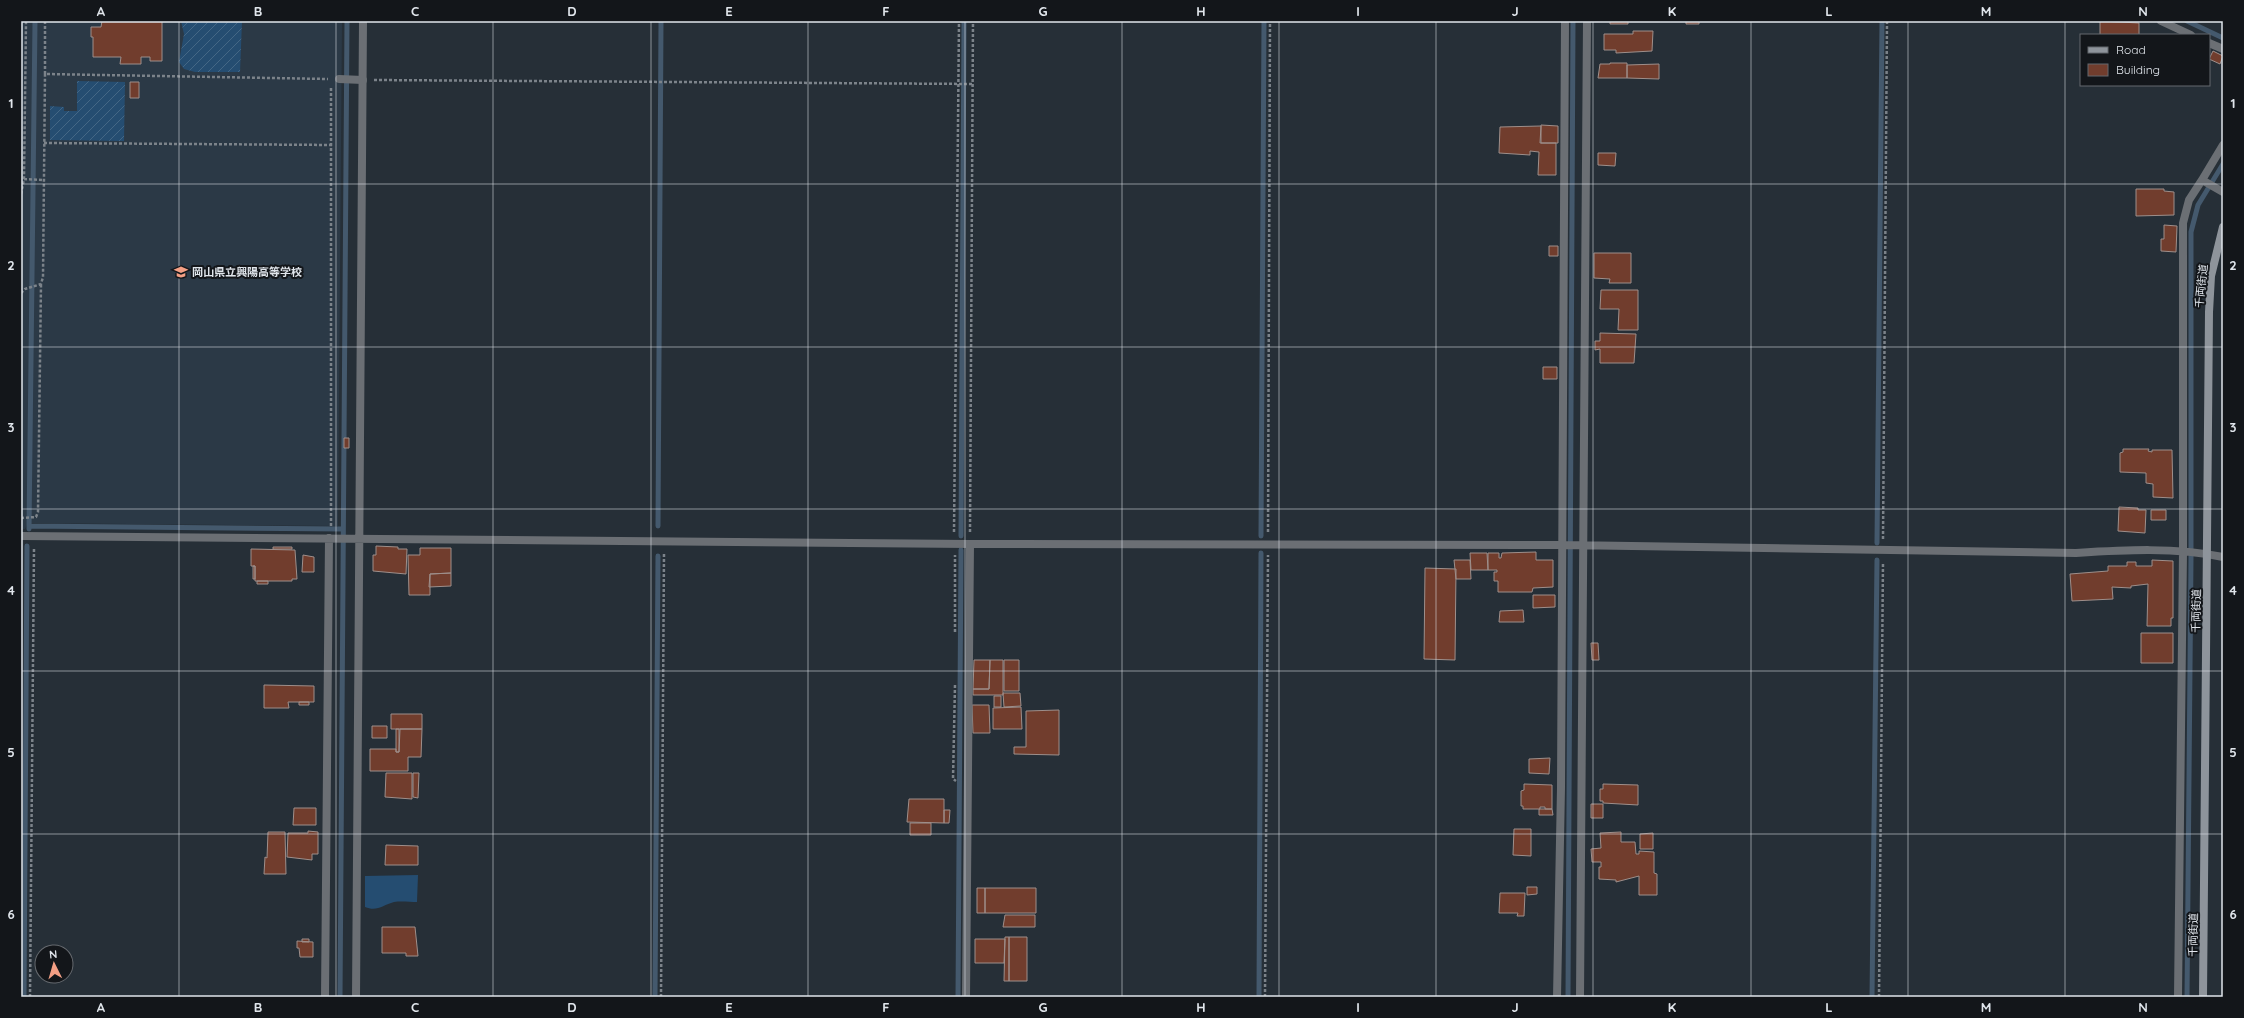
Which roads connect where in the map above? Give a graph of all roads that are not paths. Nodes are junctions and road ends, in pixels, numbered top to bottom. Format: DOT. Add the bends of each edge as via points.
graph roads {
  1 [pos="363,21"];
  2 [pos="1565,21"];
  3 [pos="1587,21"];
  4 [pos="2161,21"];
  5 [pos="2189,34"];
  6 [pos="2210,44"];
  7 [pos="2223,50"];
  8 [pos="339,79"];
  9 [pos="363,80"];
  10 [pos="2223,145"];
  11 [pos="2203,181"];
  12 [pos="2220,190"];
  13 [pos="2223,227"];
  14 [pos="21,536"];
  15 [pos="332,538"];
  16 [pos="360,538"];
  17 [pos="970,544"];
  18 [pos="1568,545"];
  19 [pos="1584,546"];
  20 [pos="2183,552"];
  21 [pos="2207,554"];
  22 [pos="2223,557"];
  23 [pos="325,997"];
  24 [pos="356,997"];
  25 [pos="966,997"];
  26 [pos="1558,997"];
  27 [pos="1580,997"];
  28 [pos="2178,997"];
  29 [pos="2203,997"];
  1 -- 9 [label="street"];
  2 -- 18 [label="street"];
  3 -- 19 [label="street"];
  4 -- 5 [label="street"];
  6 -- 7 [label="street"];
  8 -- 9 [label="street"];
  9 -- 16 [label="street"];
  10 -- 11 [label="street"];
  11 -- 12 [label="street"];
  11 -- 20 [label="street" via="2189,200 2183,223"];
  13 -- 21 [label="street, 千両街道" via="2213,264 2209,304"];
  14 -- 15 [label="street"];
  15 -- 16 [label="street"];
  15 -- 23 [label="street"];
  16 -- 17 [label="street"];
  16 -- 24 [label="street"];
  17 -- 18 [label="street"];
  17 -- 25 [label="street"];
  18 -- 19 [label="street"];
  18 -- 26 [label="street"];
  19 -- 20 [label="street" via="2076,553 2122,550"];
  19 -- 27 [label="street"];
  20 -- 21 [label="street"];
  20 -- 28 [label="street"];
  21 -- 22 [label="street"];
  21 -- 29 [label="street, 千両街道"];
}
